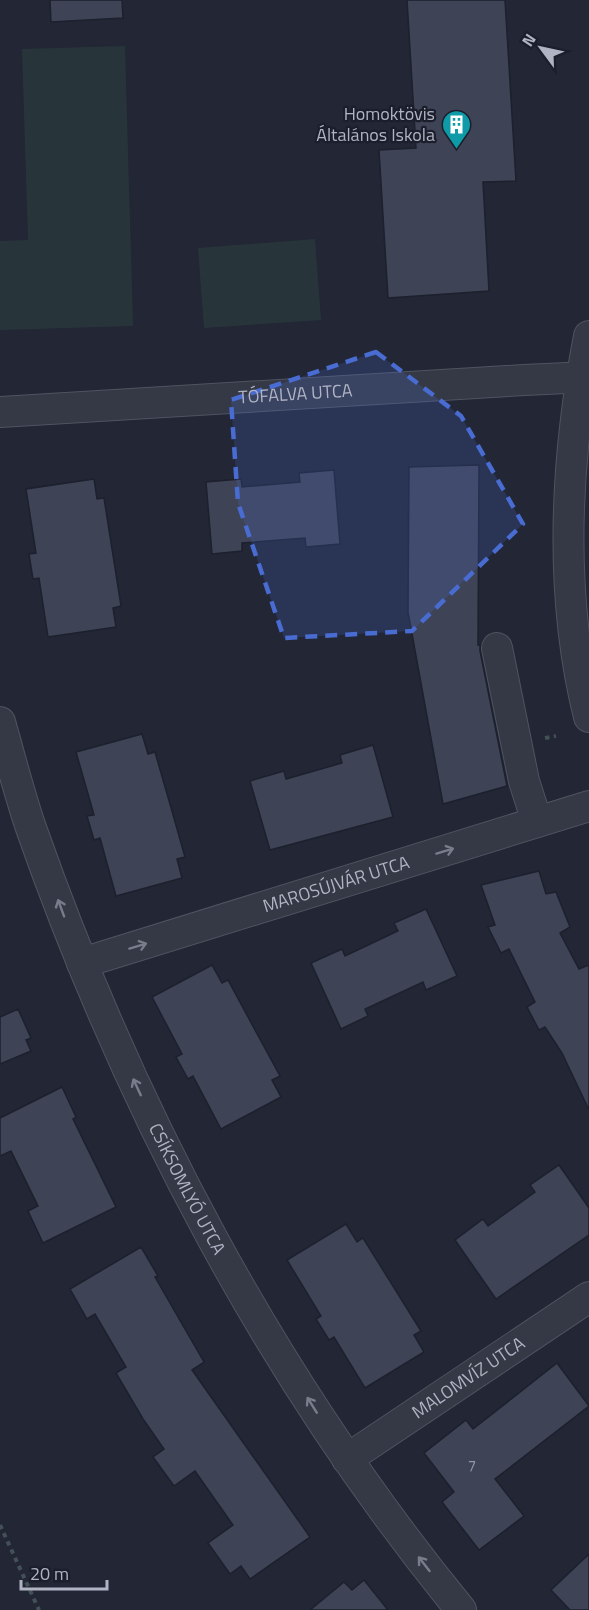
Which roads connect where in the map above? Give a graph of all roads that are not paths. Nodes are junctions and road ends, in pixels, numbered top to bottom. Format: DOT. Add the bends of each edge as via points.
graph roads {
  1 [pos="589,336"];
  2 [pos="585,377"];
  3 [pos="0,412"];
  4 [pos="497,648"];
  5 [pos="589,717"];
  6 [pos="0,722"];
  7 [pos="589,806"];
  8 [pos="537,822"];
  9 [pos="82,963"];
  10 [pos="589,1297"];
  11 [pos="347,1459"];
  12 [pos="461,1610"];
  1 -- 2 [label="street"];
  2 -- 3 [label="street, TÓFALVA UTCA"];
  2 -- 5 [label="street" via="570,465 568,576"];
  4 -- 8 [label="street" via="524,781"];
  9 -- 6 [label="street, CSÍKSOMLYÓ UTCA, one-way" via="30,826"];
  7 -- 8 [label="street, MAROSÚJVÁR UTCA"];
  9 -- 8 [label="street, MAROSÚJVÁR UTCA, one-way"];
  11 -- 9 [label="street, CSÍKSOMLYÓ UTCA, one-way" via="202,1222"];
  10 -- 11 [label="street, MALOMVÍZ UTCA"];
  12 -- 11 [label="street, CSÍKSOMLYÓ UTCA, one-way"];
}
